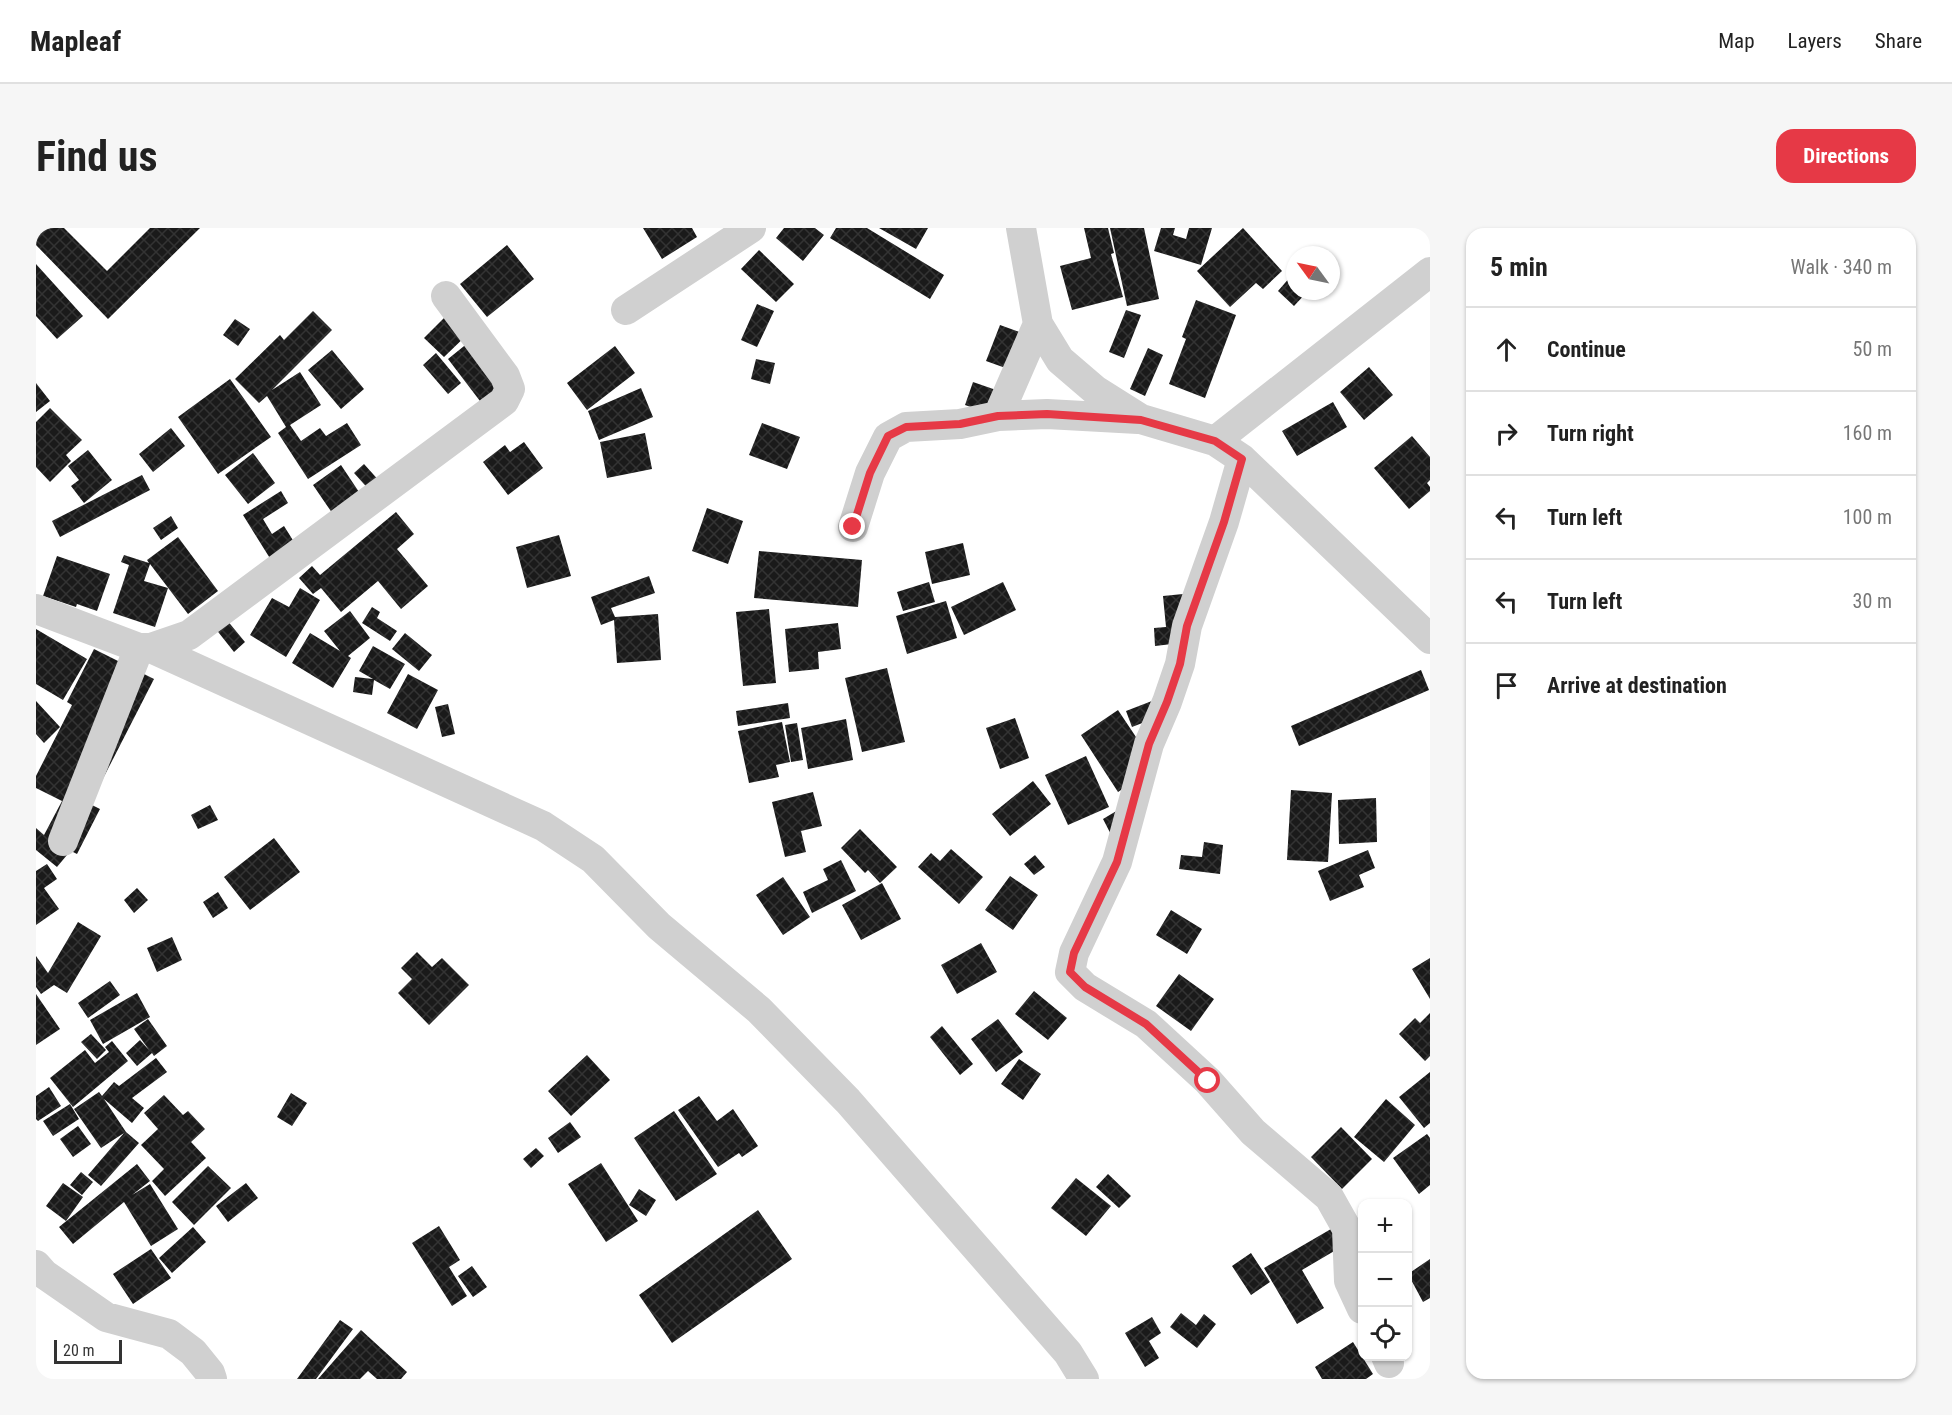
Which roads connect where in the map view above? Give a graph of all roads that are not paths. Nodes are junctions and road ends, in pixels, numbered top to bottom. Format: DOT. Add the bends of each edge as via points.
graph roads {
  1 [pos="751,228"];
  2 [pos="1021,228"];
  3 [pos="1430,272"];
  4 [pos="446,296"];
  5 [pos="626,310"];
  6 [pos="1038,324"];
  7 [pos="998,416"];
  8 [pos="1141,420"];
  9 [pos="1215,441"];
  10 [pos="1242,459"];
  11 [pos="853,527"];
  12 [pos="36,609"];
  13 [pos="1430,639"];
  14 [pos="145,648"];
  15 [pos="63,841"];
  16 [pos="36,1265"];
  17 [pos="1361,1307"];
  18 [pos="212,1379"];
  19 [pos="1084,1379"];
  1 -- 5 [label="street"];
  2 -- 6 [label="street"];
  3 -- 9 [label="street"];
  4 -- 14 [label="street" via="505,376 510,389 504,401 189,634"];
  6 -- 7 [label="street"];
  6 -- 8 [label="street" via="1060,360 1095,390"];
  7 -- 8 [label="street" via="1047,414"];
  7 -- 11 [label="street" via="960,424 906,427 888,436 870,473"];
  8 -- 9 [label="street"];
  9 -- 10 [label="street"];
  10 -- 13 [label="street"];
  10 -- 17 [label="street" via="1187,626 1180,664 1149,744 1117,862 1074,953 1070,972 1085,987 1146,1024 1208,1081 1253,1132 1329,1197 1347,1228 1349,1281"];
  12 -- 14 [label="street"];
  14 -- 15 [label="street"];
  14 -- 19 [label="street" via="543,826 593,859 659,926 759,1010 848,1101 1068,1353"];
  16 -- 18 [label="street" via="106,1317 169,1334 193,1352"];
}
